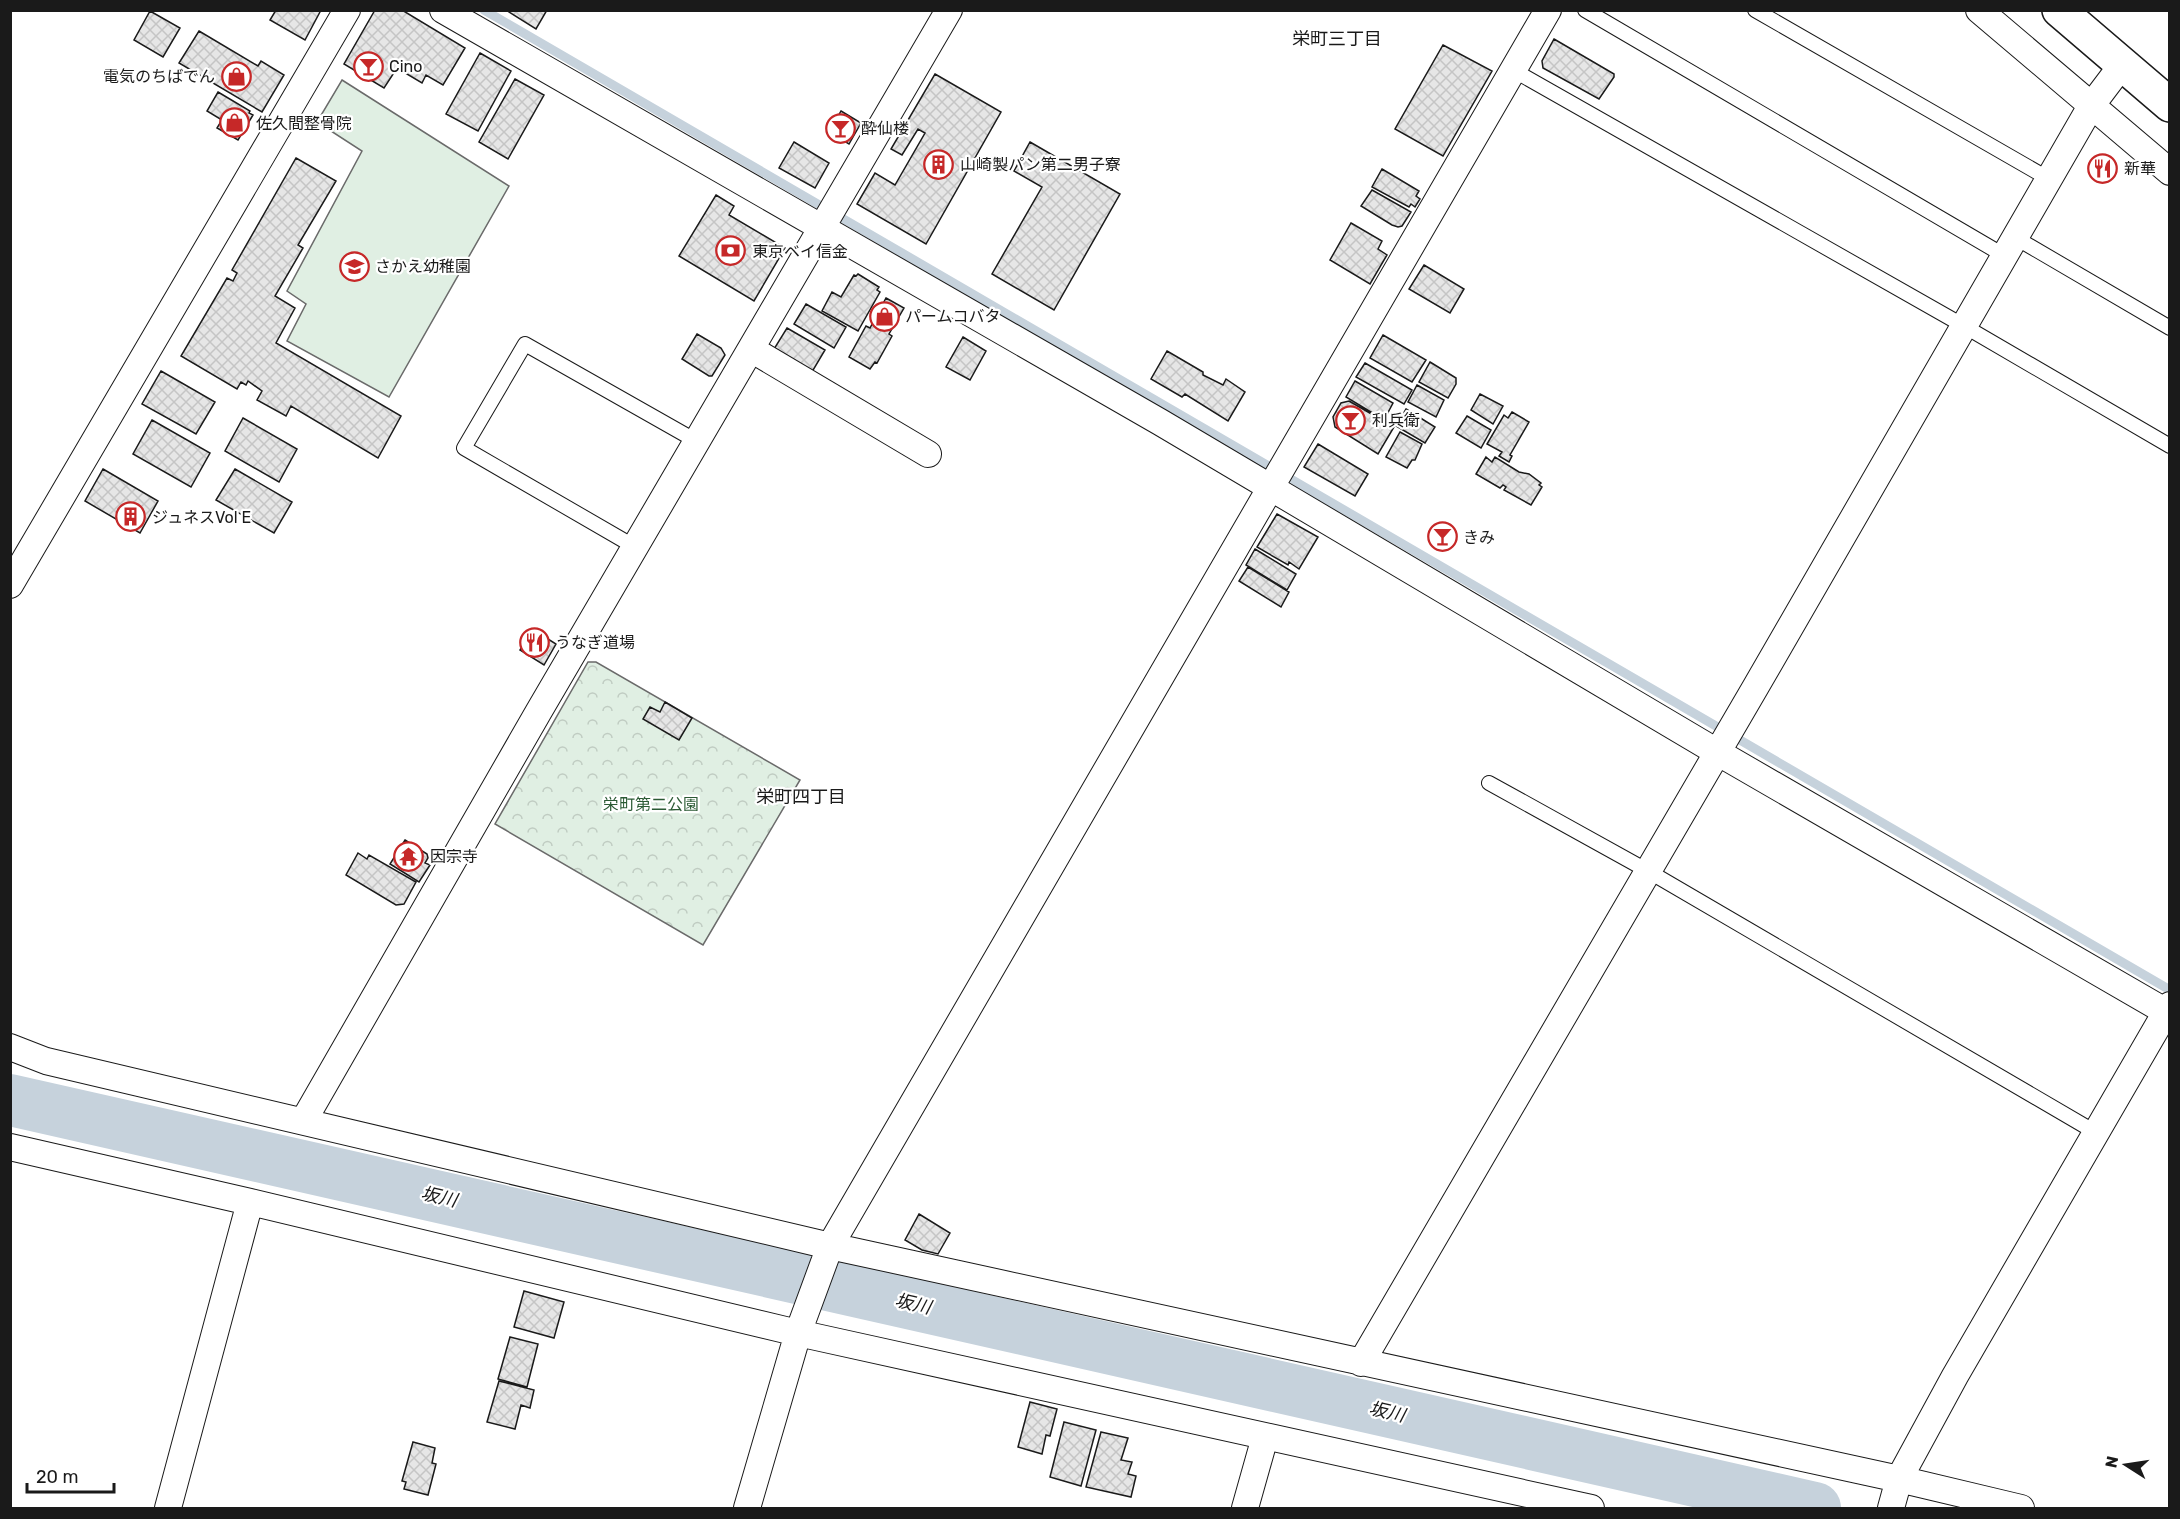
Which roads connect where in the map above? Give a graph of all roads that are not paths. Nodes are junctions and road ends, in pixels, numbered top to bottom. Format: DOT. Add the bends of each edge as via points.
graph roads {
  1 [pos="347,10"];
  2 [pos="443,10"];
  3 [pos="949,10"];
  4 [pos="1548,10"];
  5 [pos="1585,10"];
  6 [pos="1755,10"];
  7 [pos="1979,10"];
  8 [pos="2059,10"];
  9 [pos="2122,65"];
  10 [pos="1513,70"];
  11 [pos="2169,105"];
  12 [pos="2091,106"];
  13 [pos="2169,172"];
  14 [pos="2049,179"];
  15 [pos="828,217"];
  16 [pos="2011,247"];
  17 [pos="1964,326"];
  18 [pos="2169,328"];
  19 [pos="751,349"];
  20 [pos="698,442"];
  21 [pos="2169,446"];
  22 [pos="928,454"];
  23 [pos="1276,478"];
  24 [pos="635,547"];
  25 [pos="10,585"];
  26 [pos="1724,739"];
  27 [pos="1489,783"];
  28 [pos="1648,871"];
  29 [pos="2168,1010"];
  30 [pos="10,1047"];
  31 [pos="303,1120"];
  32 [pos="2095,1132"];
  33 [pos="10,1147"];
  34 [pos="250,1202"];
  35 [pos="829,1250"];
  36 [pos="801,1327"];
  37 [pos="1361,1363"];
  38 [pos="1265,1437"];
  39 [pos="1899,1479"];
  40 [pos="168,1509"];
  41 [pos="747,1509"];
  42 [pos="1245,1509"];
  43 [pos="1591,1509"];
  44 [pos="1891,1509"];
  45 [pos="2021,1509"];
  1 -- 25 [label="street"];
  2 -- 15 [label="street"];
  3 -- 15 [label="street"];
  4 -- 10 [label="street"];
  5 -- 16 [label="lane"];
  6 -- 14 [label="lane"];
  7 -- 12 [label="street"];
  8 -- 9 [label="street"];
  9 -- 11 [label="street"];
  9 -- 12 [label="street"];
  10 -- 17 [label="lane"];
  10 -- 23 [label="street"];
  12 -- 13 [label="street"];
  12 -- 14 [label="street"];
  14 -- 16 [label="street"];
  15 -- 19 [label="street"];
  15 -- 23 [label="street" via="1160,422"];
  16 -- 17 [label="street"];
  16 -- 18 [label="lane"];
  17 -- 21 [label="lane"];
  17 -- 26 [label="street"];
  19 -- 20 [label="street"];
  19 -- 22 [label="street"];
  20 -- 24 [label="street"];
  20 -- 24 [label="lane" via="525,344 518,354 464,448"];
  23 -- 26 [label="street"];
  23 -- 35 [label="street"];
  24 -- 31 [label="street"];
  26 -- 28 [label="street"];
  26 -- 29 [label="street"];
  27 -- 28 [label="lane"];
  28 -- 32 [label="lane"];
  28 -- 37 [label="street"];
  29 -- 32 [label="street"];
  30 -- 31 [label="street" via="46,1061"];
  31 -- 35 [label="street"];
  32 -- 39 [label="street"];
  33 -- 34 [label="street"];
  34 -- 36 [label="street"];
  34 -- 40 [label="street"];
  35 -- 36 [label="street"];
  35 -- 37 [label="street"];
  36 -- 38 [label="street"];
  36 -- 41 [label="street"];
  37 -- 39 [label="street"];
  38 -- 42 [label="street"];
  38 -- 43 [label="street"];
  39 -- 44 [label="street"];
  39 -- 45 [label="street"];
}
